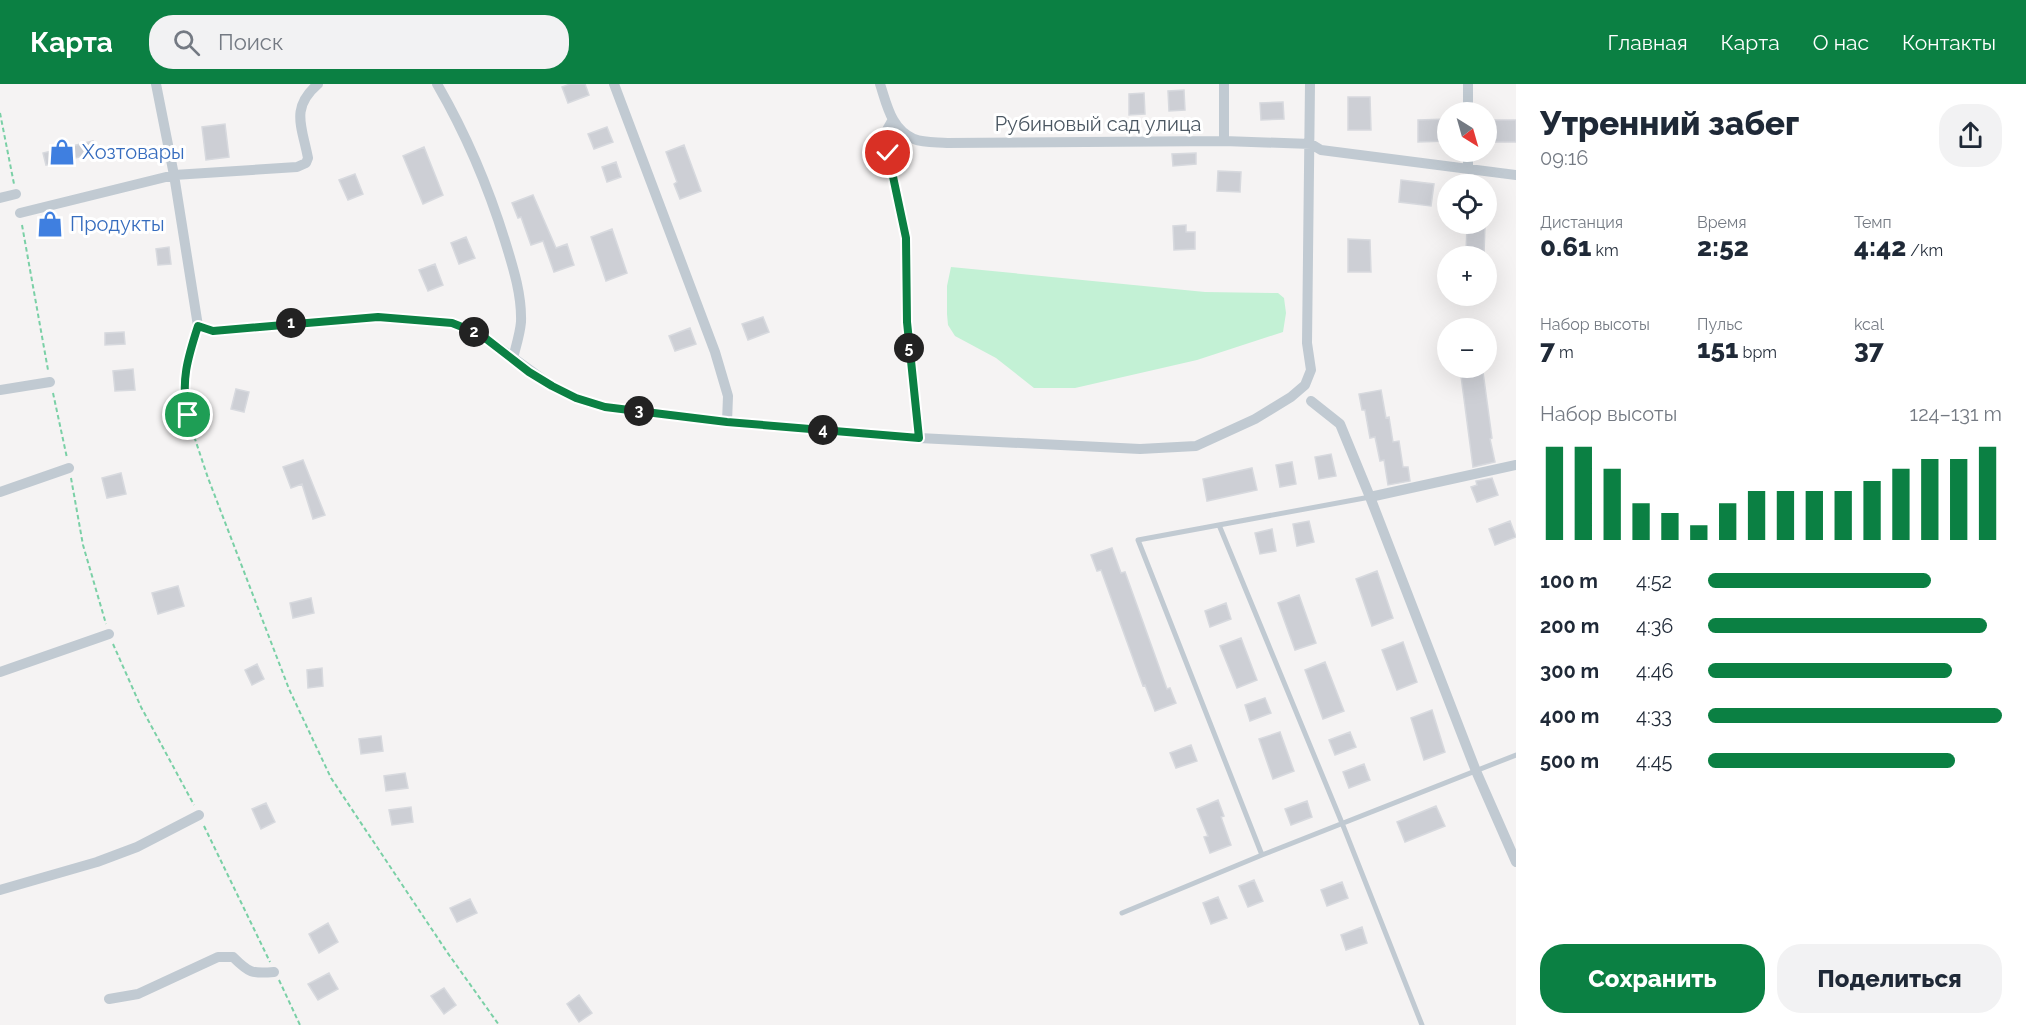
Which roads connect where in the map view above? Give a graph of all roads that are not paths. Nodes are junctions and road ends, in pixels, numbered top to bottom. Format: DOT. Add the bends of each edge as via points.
graph roads {
  1 [pos="156,84"];
  2 [pos="318,84"];
  3 [pos="437,84"];
  4 [pos="614,84"];
  5 [pos="880,84"];
  6 [pos="1224,84"];
  7 [pos="1310,84"];
  8 [pos="1468,84"];
  9 [pos="1468,102"];
  10 [pos="892,121"];
  11 [pos="1224,141"];
  12 [pos="1311,144"];
  13 [pos="1468,162"];
  14 [pos="1468,169"];
  15 [pos="174,175"];
  16 [pos="1516,175"];
  17 [pos="16,194"];
  18 [pos="0,198"];
  19 [pos="20,213"];
  20 [pos="513,358"];
  21 [pos="50,382"];
  22 [pos="0,390"];
  23 [pos="1311,401"];
  24 [pos="727,422"];
  25 [pos="919,438"];
  26 [pos="1515,467"];
  27 [pos="69,468"];
  28 [pos="0,492"];
  29 [pos="1371,497"];
  30 [pos="1219,525"];
  31 [pos="109,634"];
  32 [pos="0,672"];
  33 [pos="1516,755"];
  34 [pos="1476,771"];
  35 [pos="199,815"];
  36 [pos="1342,822"];
  37 [pos="1262,855"];
  38 [pos="1516,862"];
  39 [pos="0,890"];
  40 [pos="1122,913"];
  41 [pos="274,972"];
  42 [pos="109,999"];
  43 [pos="1422,1025"];
  1 -- 15 [label="street"];
  2 -- 15 [label="street" via="303,99 299,114 306,163 297,167"];
  3 -- 20 [label="street" via="490,192 511,259 519,290 521,322"];
  4 -- 24 [label="street" via="715,352 728,396"];
  5 -- 10 [label="street"];
  6 -- 11 [label="street"];
  7 -- 12 [label="street"];
  8 -- 9 [label="street"];
  10 -- 11 [label="street, Рубиновый сад улица" via="914,139 948,143"];
  10 -- 25 [label="street" via="884,135 906,238 907,322"];
  11 -- 12 [label="street, Рубиновый сад улица"];
  12 -- 14 [label="street, Рубиновый сад улица" via="1321,150"];
  12 -- 25 [label="street" via="1307,343 1311,370 1305,385 1291,397 1255,419 1196,446 1140,449"];
  13 -- 14 [label="street"];
  14 -- 16 [label="street, Рубиновый сад улица"];
  15 -- 19 [label="street"];
  15 -- 20 [label="street" via="198,326 213,331 378,317 414,318 452,323 480,334"];
  17 -- 18 [label="street"];
  20 -- 24 [label="street" via="552,386 605,407"];
  21 -- 22 [label="street"];
  23 -- 29 [label="street" via="1340,424"];
  24 -- 25 [label="street"];
  26 -- 29 [label="street"];
  27 -- 28 [label="street"];
  29 -- 30 [label="lane"];
  29 -- 34 [label="street"];
  30 -- 36 [label="lane"];
  30 -- 37 [label="lane" via="1138,540"];
  31 -- 32 [label="street"];
  33 -- 34 [label="lane"];
  34 -- 36 [label="lane"];
  34 -- 38 [label="street"];
  35 -- 39 [label="street" via="97,862"];
  36 -- 37 [label="lane"];
  36 -- 43 [label="lane"];
  37 -- 40 [label="lane"];
  41 -- 42 [label="street" via="254,974 233,957 218,957 138,994"];
}
